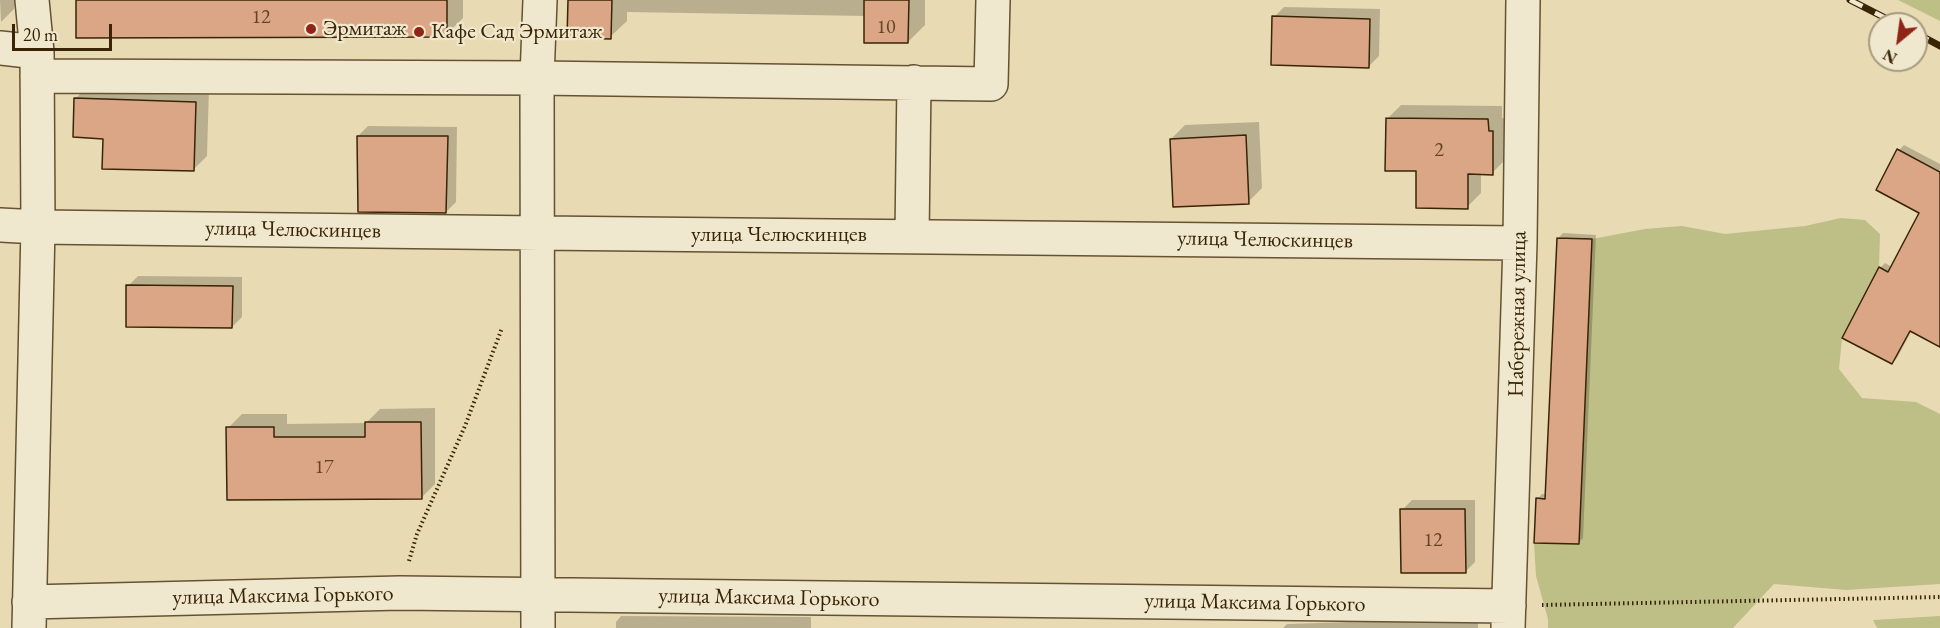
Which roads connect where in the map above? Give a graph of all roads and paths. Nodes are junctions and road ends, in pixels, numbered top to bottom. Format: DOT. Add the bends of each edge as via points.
graph roads {
  1 [pos="32,0"];
  2 [pos="540,0"];
  3 [pos="993,0"];
  4 [pos="1523,0"];
  5 [pos="0,48"];
  6 [pos="37,64"];
  7 [pos="537,78"];
  8 [pos="914,82"];
  9 [pos="0,225"];
  10 [pos="38,227"];
  11 [pos="539,233"];
  12 [pos="912,236"];
  13 [pos="1520,243"];
  14 [pos="506,319"];
  15 [pos="400,593"];
  16 [pos="537,596"];
  17 [pos="1940,597"];
  18 [pos="29,615"];
  19 [pos="1508,617"];
  20 [pos="538,628"];
  1 -- 6 [label="street"];
  2 -- 7 [label="street"];
  3 -- 8 [label="street" via="991,84"];
  4 -- 13 [label="street, Набережная улица"];
  5 -- 6 [label="street"];
  6 -- 7 [label="street"];
  6 -- 10 [label="street"];
  7 -- 8 [label="street"];
  7 -- 11 [label="street"];
  8 -- 12 [label="street"];
  9 -- 10 [label="street, улица Челюскинцев"];
  10 -- 11 [label="street, улица Челюскинцев"];
  10 -- 18 [label="street"];
  11 -- 12 [label="street, улица Челюскинцев"];
  11 -- 16 [label="street"];
  12 -- 13 [label="street, улица Челюскинцев"];
  13 -- 19 [label="street, Набережная улица"];
  14 -- 15 [label="path" via="465,426 417,534"];
  15 -- 16 [label="street, улица Максима Горького"];
  15 -- 18 [label="street, улица Максима Горького"];
  16 -- 19 [label="street, улица Максима Горького"];
  16 -- 20 [label="street"];
  17 -- 19 [label="path"];
}
